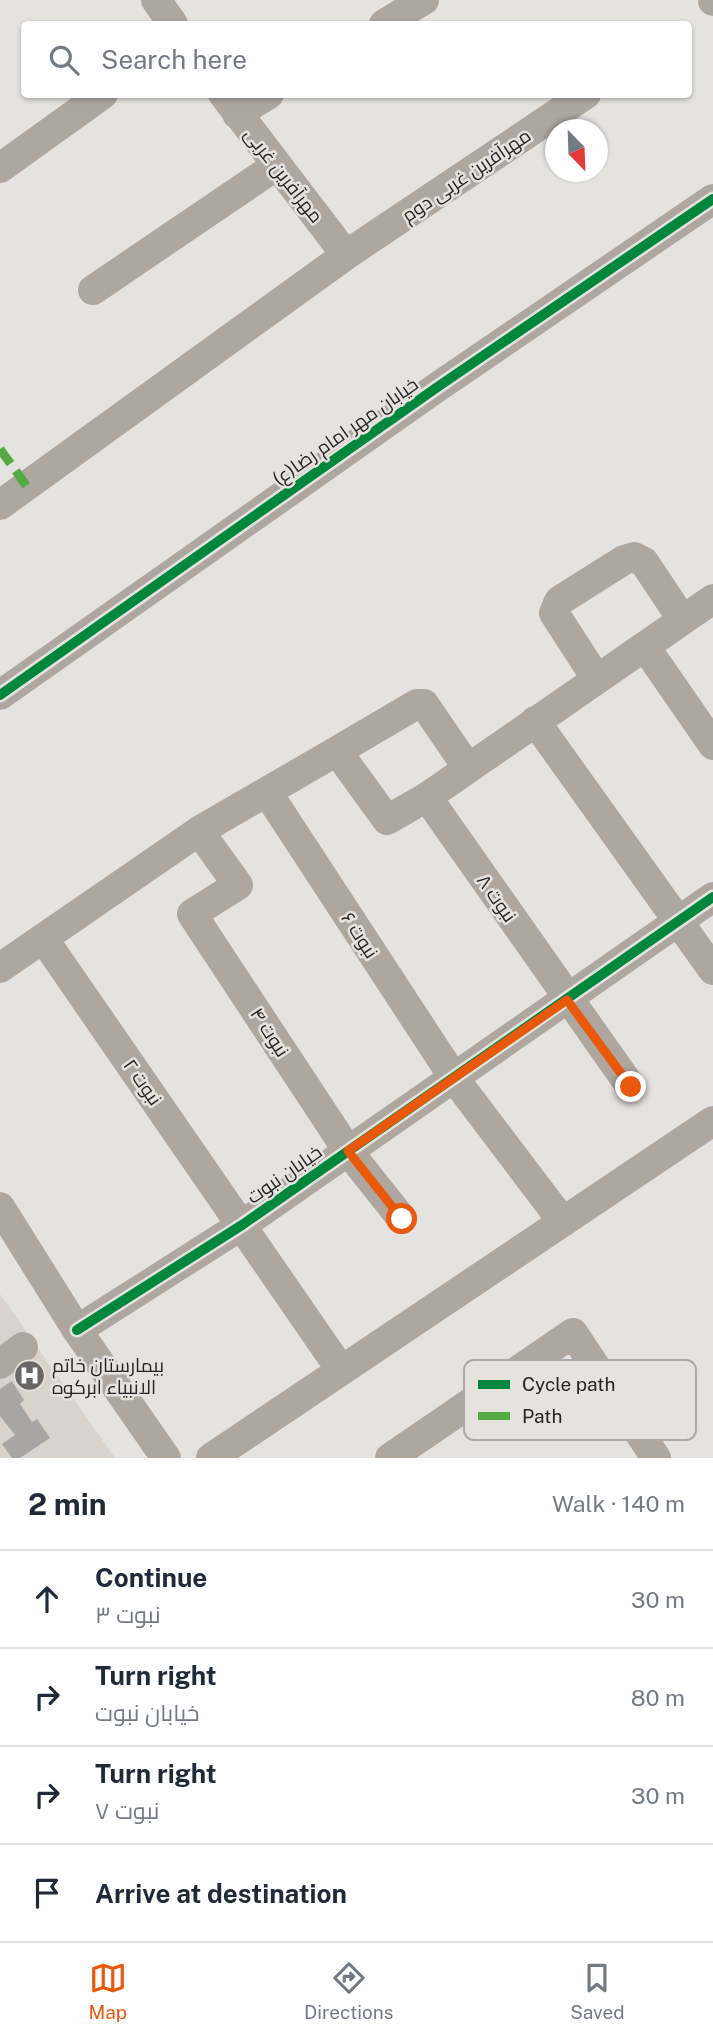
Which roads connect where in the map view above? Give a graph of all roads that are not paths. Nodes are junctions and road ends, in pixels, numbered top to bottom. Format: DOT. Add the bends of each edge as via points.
graph roads {
  1 [pos="156,0"];
  2 [pos="424,0"];
  3 [pos="171,21"];
  4 [pos="389,21"];
  5 [pos="97,98"];
  6 [pos="253,98"];
  7 [pos="580,98"];
  8 [pos="230,104"];
  9 [pos="276,165"];
  10 [pos="0,168"];
  11 [pos="713,198"];
  12 [pos="346,254"];
  13 [pos="93,290"];
  14 [pos="0,505"];
  15 [pos="713,599"];
  16 [pos="682,619"];
  17 [pos="646,648"];
  18 [pos="596,678"];
  19 [pos="0,695"];
  20 [pos="535,721"];
  21 [pos="713,745"];
  22 [pos="337,751"];
  23 [pos="467,767"];
  24 [pos="267,792"];
  25 [pos="427,797"];
  26 [pos="199,831"];
  27 [pos="713,897"];
  28 [pos="679,920"];
  29 [pos="43,939"];
  30 [pos="0,968"];
  31 [pos="713,970"];
  32 [pos="567,1000"];
  33 [pos="454,1078"];
  34 [pos="631,1087"];
  35 [pos="713,1121"];
  36 [pos="348,1151"];
  37 [pos="0,1207"];
  38 [pos="402,1219"];
  39 [pos="563,1222"];
  40 [pos="242,1225"];
  41 [pos="78,1330"];
  42 [pos="532,1360"];
  43 [pos="591,1360"];
  44 [pos="341,1370"];
  45 [pos="464,1407"];
  46 [pos="644,1440"];
  47 [pos="166,1458"];
  48 [pos="211,1458"];
  49 [pos="390,1458"];
  50 [pos="656,1458"];
  1 -- 3 [label="street"];
  2 -- 4 [label="street"];
  5 -- 10 [label="street"];
  6 -- 8 [label="street"];
  7 -- 12 [label="street, مهرآفرین غربی دوم"];
  8 -- 9 [label="street, مهرآفرین غربی"];
  9 -- 12 [label="street, مهرآفرین غربی"];
  9 -- 13 [label="street"];
  11 -- 19 [label="street, خیابان مهر امام رضا(ع)"];
  12 -- 14 [label="street, مهرآفرین غربی دوم"];
  15 -- 16 [label="street"];
  16 -- 17 [label="street"];
  16 -- 18 [label="street" via="644,562 634,557 559,601 554,613"];
  17 -- 18 [label="street"];
  17 -- 21 [label="street"];
  18 -- 20 [label="street"];
  20 -- 23 [label="street"];
  20 -- 28 [label="street"];
  22 -- 23 [label="street" via="424,704"];
  22 -- 24 [label="street"];
  22 -- 25 [label="street" via="387,820"];
  23 -- 25 [label="street"];
  24 -- 26 [label="street"];
  24 -- 33 [label="street, نبوت ۶"];
  25 -- 32 [label="street, نبوت ۸"];
  26 -- 29 [label="street"];
  26 -- 36 [label="street, نبوت ۴" via="238,886 192,914"];
  27 -- 28 [label="street, خیابان نبوت"];
  28 -- 31 [label="street"];
  28 -- 32 [label="street, خیابان نبوت"];
  29 -- 30 [label="street"];
  29 -- 40 [label="street, نبوت ۲"];
  32 -- 33 [label="street, خیابان نبوت"];
  32 -- 34 [label="street, نبوت ۸"];
  33 -- 36 [label="street, خیابان نبوت"];
  33 -- 39 [label="street, نبوت ۶"];
  35 -- 39 [label="street"];
  36 -- 38 [label="street, نبوت ۴"];
  36 -- 40 [label="street, خیابان نبوت"];
  37 -- 41 [label="street"];
  39 -- 44 [label="street"];
  40 -- 41 [label="street, خیابان نبوت"];
  40 -- 44 [label="street, نبوت ۲"];
  41 -- 47 [label="street"];
  42 -- 43 [label="street" via="573,1332"];
  44 -- 48 [label="street"];
  45 -- 49 [label="street"];
  46 -- 50 [label="street"];
}
